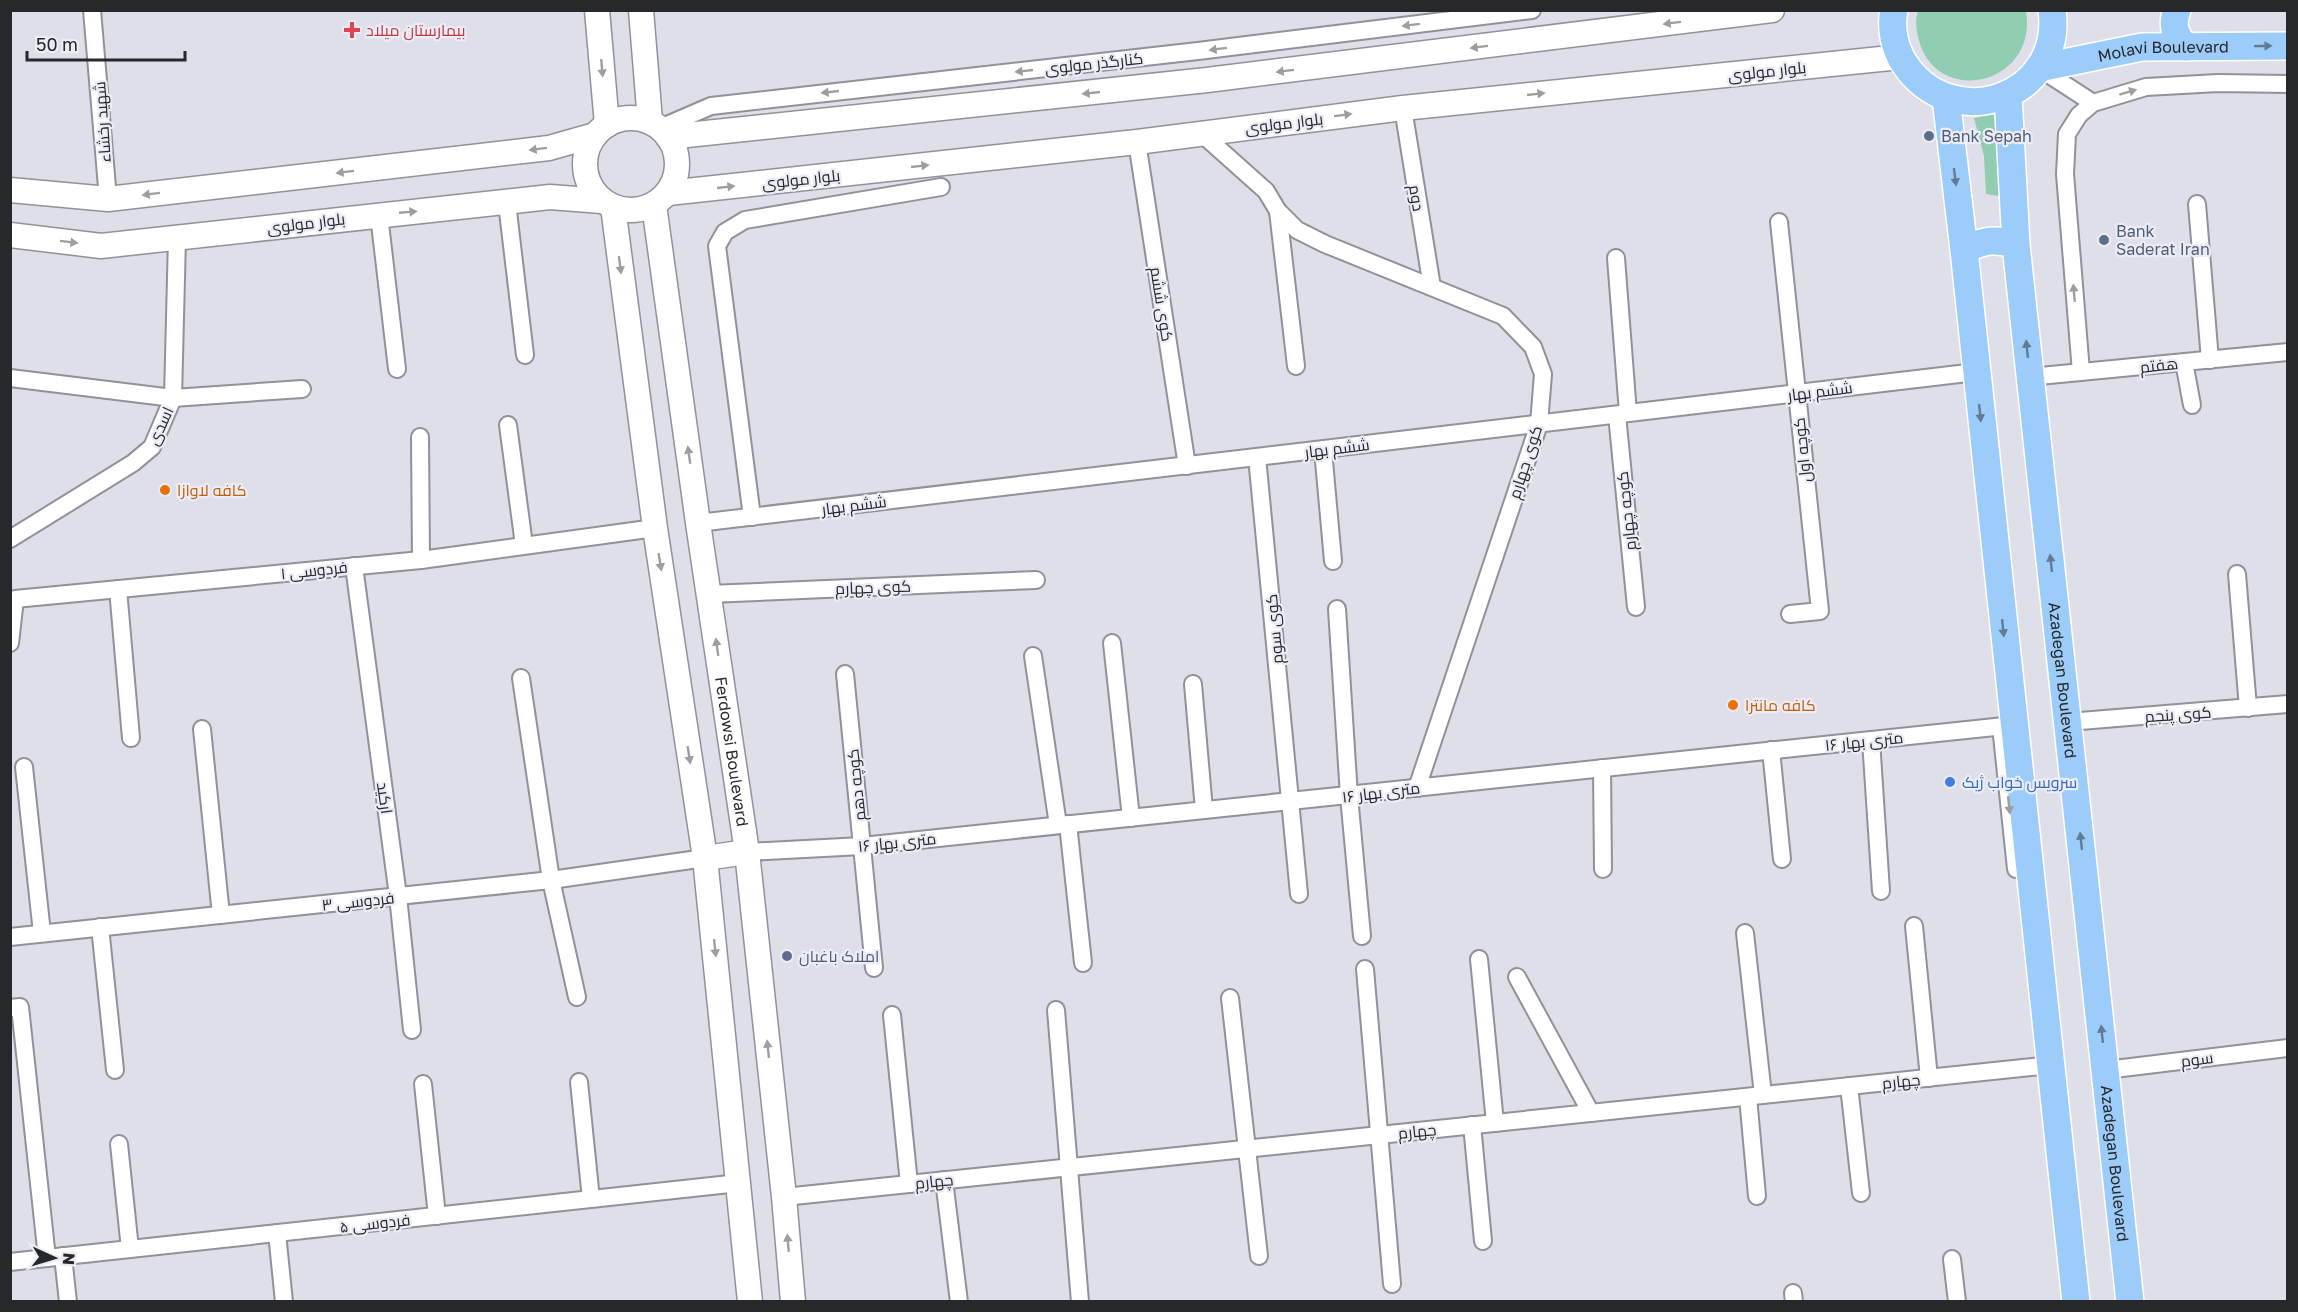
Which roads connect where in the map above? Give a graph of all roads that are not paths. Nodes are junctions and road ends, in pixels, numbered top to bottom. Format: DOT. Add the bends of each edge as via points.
graph roads {
  1 [pos="92,10"];
  2 [pos="597,10"];
  3 [pos="641,10"];
  4 [pos="1532,10"];
  5 [pos="1772,10"];
  6 [pos="1893,10"];
  7 [pos="2052,10"];
  8 [pos="2177,10"];
  9 [pos="2288,46"];
  10 [pos="2186,47"];
  11 [pos="1900,57"];
  12 [pos="2039,68"];
  13 [pos="2288,84"];
  14 [pos="2008,95"];
  15 [pos="1946,98"];
  16 [pos="2093,103"];
  17 [pos="1402,108"];
  18 [pos="659,129"];
  19 [pos="601,130"];
  20 [pos="1201,133"];
  21 [pos="1137,142"];
  22 [pos="941,187"];
  23 [pos="10,190"];
  24 [pos="108,199"];
  25 [pos="661,199"];
  26 [pos="507,203"];
  27 [pos="607,204"];
  28 [pos="2197,204"];
  29 [pos="1278,211"];
  30 [pos="378,214"];
  31 [pos="1779,222"];
  32 [pos="10,235"];
  33 [pos="177,238"];
  34 [pos="2016,244"];
  35 [pos="1964,250"];
  36 [pos="1616,258"];
  37 [pos="1432,287"];
  38 [pos="2288,352"];
  39 [pos="525,356"];
  40 [pos="2210,360"];
  41 [pos="2184,362"];
  42 [pos="1296,366"];
  43 [pos="397,369"];
  44 [pos="1976,372"];
  45 [pos="2081,372"];
  46 [pos="2030,377"];
  47 [pos="10,378"];
  48 [pos="302,389"];
  49 [pos="1796,394"];
  50 [pos="173,398"];
  51 [pos="2192,405"];
  52 [pos="1622,414"];
  53 [pos="1539,424"];
  54 [pos="508,425"];
  55 [pos="420,437"];
  56 [pos="1323,450"];
  57 [pos="1257,457"];
  58 [pos="1186,466"];
  59 [pos="752,517"];
  60 [pos="698,523"];
  61 [pos="655,528"];
  62 [pos="10,539"];
  63 [pos="524,544"];
  64 [pos="421,560"];
  65 [pos="1333,561"];
  66 [pos="354,566"];
  67 [pos="2237,574"];
  68 [pos="1036,580"];
  69 [pos="118,590"];
  70 [pos="710,594"];
  71 [pos="1636,607"];
  72 [pos="1337,609"];
  73 [pos="1790,614"];
  74 [pos="10,642"];
  75 [pos="1112,643"];
  76 [pos="1033,656"];
  77 [pos="845,674"];
  78 [pos="521,678"];
  79 [pos="1193,684"];
  80 [pos="2288,704"];
  81 [pos="2248,708"];
  82 [pos="2068,722"];
  83 [pos="2007,726"];
  84 [pos="202,729"];
  85 [pos="131,738"];
  86 [pos="1871,740"];
  87 [pos="1771,750"];
  88 [pos="24,767"];
  89 [pos="1602,768"];
  90 [pos="1417,788"];
  91 [pos="1349,796"];
  92 [pos="1290,801"];
  93 [pos="1204,810"];
  94 [pos="1131,818"];
  95 [pos="1063,825"];
  96 [pos="862,846"];
  97 [pos="747,852"];
  98 [pos="705,858"];
  99 [pos="1782,859"];
  100 [pos="1603,869"];
  101 [pos="550,880"];
  102 [pos="1881,891"];
  103 [pos="1299,894"];
  104 [pos="398,896"];
  105 [pos="221,915"];
  106 [pos="1914,926"];
  107 [pos="100,927"];
  108 [pos="42,933"];
  109 [pos="1745,933"];
  110 [pos="1362,936"];
  111 [pos="10,937"];
  112 [pos="1479,959"];
  113 [pos="1083,963"];
  114 [pos="874,968"];
  115 [pos="1365,969"];
  116 [pos="1517,977"];
  117 [pos="577,997"];
  118 [pos="1230,998"];
  119 [pos="10,1008"];
  120 [pos="1056,1010"];
  121 [pos="892,1015"];
  122 [pos="412,1030"];
  123 [pos="2288,1048"];
  124 [pos="2044,1066"];
  125 [pos="115,1070"];
  126 [pos="2106,1070"];
  127 [pos="1929,1078"];
  128 [pos="579,1082"];
  129 [pos="423,1084"];
  130 [pos="1849,1086"];
  131 [pos="1755,1096"];
  132 [pos="1591,1113"];
  133 [pos="1495,1123"];
  134 [pos="1472,1125"];
  135 [pos="1379,1135"];
  136 [pos="119,1144"];
  137 [pos="1248,1149"];
  138 [pos="1069,1167"];
  139 [pos="944,1180"];
  140 [pos="740,1183"];
  141 [pos="909,1184"];
  142 [pos="1861,1193"];
  143 [pos="1757,1196"];
  144 [pos="784,1197"];
  145 [pos="591,1199"];
  146 [pos="437,1216"];
  147 [pos="277,1233"];
  148 [pos="1483,1241"];
  149 [pos="130,1249"];
  150 [pos="1259,1256"];
  151 [pos="55,1257"];
  152 [pos="1952,1259"];
  153 [pos="10,1262"];
  154 [pos="1392,1284"];
  155 [pos="68,1302"];
  156 [pos="284,1302"];
  157 [pos="750,1302"];
  158 [pos="793,1302"];
  159 [pos="959,1302"];
  160 [pos="1080,1302"];
  161 [pos="1957,1302"];
  162 [pos="2066,1302"];
  163 [pos="2076,1302"];
  164 [pos="2130,1302"];
  1 -- 24 [label="street, شهید رخشاء"];
  2 -- 19 [label="main road, one-way"];
  3 -- 18 [label="main road"];
  4 -- 18 [label="street, کنارگذر مولوی, one-way" via="711,106"];
  5 -- 18 [label="main road, one-way" via="1207,80"];
  6 -- 11 [label="main road" via="1893,37"];
  7 -- 12 [label="main road" via="2052,37"];
  8 -- 10 [label="main road" via="2176,34"];
  10 -- 9 [label="main road, Molavi Boulevard, one-way"];
  10 -- 12 [label="main road, Molavi Boulevard" via="2142,47"];
  11 -- 15 [label="main road" via="1927,89"];
  17 -- 11 [label="main road, بلوار مولوی, one-way"];
  12 -- 14 [label="main road"];
  12 -- 16 [label="street"];
  16 -- 13 [label="street, one-way" via="2146,87"];
  14 -- 15 [label="main road" via="1967,103"];
  14 -- 34 [label="main road, Azadegan Boulevard"];
  15 -- 35 [label="main road, one-way"];
  45 -- 16 [label="street, one-way" via="2065,174 2067,134"];
  20 -- 17 [label="main road, بلوار مولوی, one-way"];
  17 -- 37 [label="street, دوم"];
  18 -- 19 [label="main road" via="628,118"];
  18 -- 25 [label="main road" via="674,147 677,159 674,183"];
  19 -- 24 [label="main road, one-way" via="549,148"];
  19 -- 27 [label="main road" via="589,146 585,170 594,192"];
  20 -- 21 [label="main road, بلوار مولوی"];
  20 -- 29 [label="street, کوی چهارم" via="1266,191"];
  25 -- 21 [label="main road, بلوار مولوی, one-way"];
  21 -- 58 [label="street, کوی ششم"];
  22 -- 59 [label="street" via="745,220 725,232 717,246"];
  23 -- 24 [label="main road"];
  25 -- 27 [label="main road" via="634,211"];
  60 -- 25 [label="main road, Ferdowsi Boulevard, one-way"];
  26 -- 27 [label="main road, بلوار مولوی" via="550,197"];
  30 -- 26 [label="main road, بلوار مولوی, one-way"];
  26 -- 39 [label="street"];
  27 -- 61 [label="main road, one-way"];
  28 -- 40 [label="street"];
  29 -- 37 [label="street, کوی چهارم" via="1297,230"];
  29 -- 42 [label="street"];
  30 -- 33 [label="main road, بلوار مولوی"];
  30 -- 43 [label="street"];
  31 -- 49 [label="street, کوچه اول"];
  32 -- 33 [label="main road, بلوار مولوی, one-way" via="101,246"];
  33 -- 50 [label="street, اسدی"];
  34 -- 35 [label="main road" via="1981,241"];
  46 -- 34 [label="main road, Azadegan Boulevard, one-way"];
  35 -- 44 [label="main road"];
  36 -- 52 [label="street, کوچه چهارم"];
  37 -- 53 [label="street, کوی چهارم" via="1503,316 1533,347 1543,374"];
  38 -- 40 [label="street, هفتم"];
  40 -- 41 [label="street, هفتم"];
  41 -- 45 [label="street, هفتم"];
  41 -- 51 [label="street"];
  44 -- 49 [label="street, ششم بهار"];
  44 -- 83 [label="main road, one-way"];
  45 -- 46 [label="street, هفتم"];
  82 -- 46 [label="main road, Azadegan Boulevard, one-way"];
  47 -- 50 [label="street"];
  48 -- 50 [label="street"];
  49 -- 52 [label="street, ششم بهار"];
  49 -- 73 [label="street, کوچه اول" via="1820,611"];
  50 -- 62 [label="street, اسدی" via="152,447 133,464"];
  52 -- 53 [label="street, ششم بهار"];
  52 -- 71 [label="street, کوچه چهارم"];
  53 -- 56 [label="street, ششم بهار"];
  53 -- 90 [label="street, کوی چهارم"];
  54 -- 63 [label="street"];
  55 -- 64 [label="street"];
  56 -- 57 [label="street, ششم بهار"];
  56 -- 65 [label="street"];
  57 -- 58 [label="street, ششم بهار"];
  57 -- 92 [label="street, کوی سوم"];
  58 -- 59 [label="street, ششم بهار"];
  59 -- 60 [label="street, ششم بهار"];
  60 -- 70 [label="main road, Ferdowsi Boulevard"];
  61 -- 63 [label="street, فردوسی ۱"];
  61 -- 98 [label="main road, one-way"];
  63 -- 64 [label="street, فردوسی ۱"];
  64 -- 66 [label="street, فردوسی ۱"];
  66 -- 69 [label="street, فردوسی ۱"];
  66 -- 104 [label="street, ارکید"];
  67 -- 81 [label="street"];
  68 -- 70 [label="street, کوی چهارم"];
  69 -- 74 [label="street, فردوسی ۱" via="15,599"];
  69 -- 85 [label="street"];
  97 -- 70 [label="main road, Ferdowsi Boulevard, one-way"];
  72 -- 91 [label="street"];
  75 -- 94 [label="street"];
  76 -- 95 [label="street"];
  77 -- 96 [label="street, کوچه دهم"];
  78 -- 101 [label="street"];
  79 -- 93 [label="street"];
  80 -- 81 [label="street, کوی پنجم"];
  81 -- 82 [label="street, کوی پنجم"];
  126 -- 82 [label="main road, Azadegan Boulevard, one-way"];
  83 -- 86 [label="street, ۱۶ متری بهار"];
  83 -- 124 [label="main road, one-way"];
  84 -- 105 [label="street"];
  86 -- 87 [label="street, ۱۶ متری بهار"];
  86 -- 102 [label="street"];
  87 -- 89 [label="street, ۱۶ متری بهار"];
  87 -- 99 [label="street"];
  88 -- 108 [label="street"];
  89 -- 90 [label="street, ۱۶ متری بهار"];
  89 -- 100 [label="street"];
  90 -- 91 [label="street, ۱۶ متری بهار"];
  91 -- 92 [label="street, ۱۶ متری بهار"];
  91 -- 110 [label="street"];
  92 -- 93 [label="street, ۱۶ متری بهار"];
  92 -- 103 [label="street, کوی سوم"];
  93 -- 94 [label="street, ۱۶ متری بهار"];
  94 -- 95 [label="street, ۱۶ متری بهار"];
  95 -- 96 [label="street, ۱۶ متری بهار"];
  95 -- 113 [label="street"];
  96 -- 97 [label="street, ۱۶ متری بهار"];
  96 -- 114 [label="street, کوچه دهم"];
  97 -- 98 [label="main road"];
  144 -- 97 [label="main road, Ferdowsi Boulevard, one-way"];
  98 -- 101 [label="street, فردوسی ۳"];
  98 -- 140 [label="main road, one-way"];
  101 -- 104 [label="street, فردوسی ۳"];
  101 -- 117 [label="street"];
  104 -- 105 [label="street, فردوسی ۳"];
  104 -- 122 [label="street, ارکید"];
  105 -- 107 [label="street, فردوسی ۳"];
  106 -- 127 [label="street"];
  107 -- 108 [label="street, فردوسی ۳"];
  107 -- 125 [label="street"];
  108 -- 111 [label="street, فردوسی ۳"];
  109 -- 131 [label="street"];
  112 -- 133 [label="street"];
  115 -- 135 [label="street"];
  116 -- 132 [label="street"];
  118 -- 137 [label="street"];
  119 -- 151 [label="street" via="20,1007"];
  120 -- 138 [label="street"];
  121 -- 141 [label="street"];
  123 -- 126 [label="street, سوم"];
  124 -- 127 [label="street, چهارم"];
  124 -- 162 [label="street"];
  124 -- 163 [label="main road"];
  126 -- 164 [label="main road, Azadegan Boulevard"];
  127 -- 130 [label="street, چهارم"];
  128 -- 145 [label="street"];
  129 -- 146 [label="street"];
  130 -- 131 [label="street, چهارم"];
  130 -- 142 [label="street"];
  131 -- 132 [label="street, چهارم"];
  131 -- 143 [label="street"];
  132 -- 133 [label="street, چهارم"];
  133 -- 134 [label="street, چهارم"];
  134 -- 135 [label="street, چهارم"];
  134 -- 148 [label="street"];
  135 -- 137 [label="street, چهارم"];
  135 -- 154 [label="street"];
  136 -- 149 [label="street"];
  137 -- 138 [label="street, چهارم"];
  137 -- 150 [label="street"];
  138 -- 139 [label="street, چهارم"];
  138 -- 160 [label="street"];
  139 -- 141 [label="street, چهارم"];
  139 -- 159 [label="street"];
  140 -- 145 [label="street, فردوسی ۵"];
  140 -- 157 [label="main road"];
  141 -- 144 [label="street, چهارم"];
  158 -- 144 [label="main road, Ferdowsi Boulevard, one-way"];
  145 -- 146 [label="street, فردوسی ۵"];
  146 -- 147 [label="street, فردوسی ۵"];
  147 -- 149 [label="street, فردوسی ۵"];
  147 -- 156 [label="street"];
  149 -- 151 [label="street, فردوسی ۵"];
  151 -- 153 [label="street, فردوسی ۵"];
  151 -- 155 [label="street"];
  152 -- 161 [label="street"];
}
